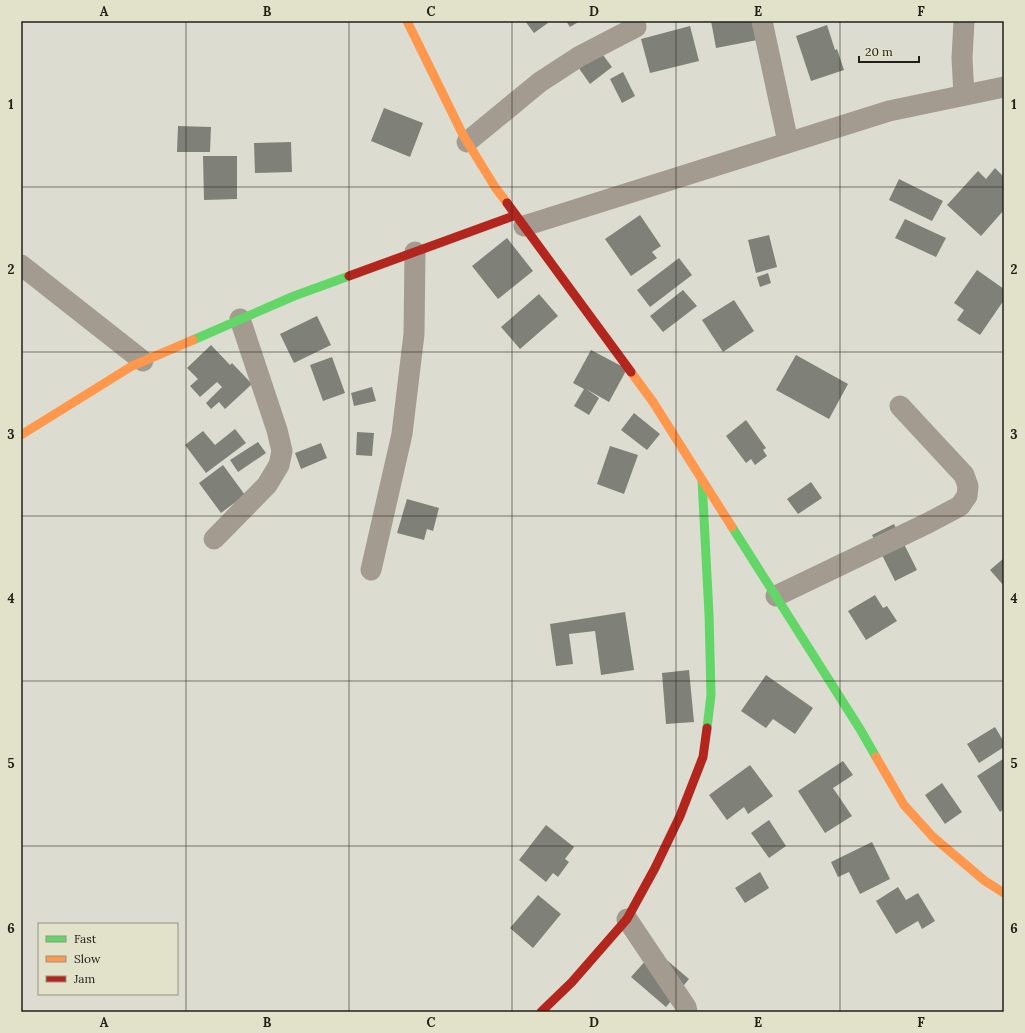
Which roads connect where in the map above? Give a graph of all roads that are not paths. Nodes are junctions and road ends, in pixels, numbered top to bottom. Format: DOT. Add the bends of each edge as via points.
graph roads {
  1 [pos="407,21"];
  2 [pos="762,21"];
  3 [pos="964,21"];
  4 [pos="636,27"];
  5 [pos="1004,87"];
  6 [pos="964,96"];
  7 [pos="468,142"];
  8 [pos="788,142"];
  9 [pos="520,221"];
  10 [pos="415,252"];
  11 [pos="21,264"];
  12 [pos="240,319"];
  13 [pos="143,361"];
  14 [pos="900,406"];
  15 [pos="21,435"];
  16 [pos="702,479"];
  17 [pos="214,539"];
  18 [pos="371,570"];
  19 [pos="776,596"];
  20 [pos="1004,893"];
  21 [pos="627,919"];
  22 [pos="541,1012"];
  23 [pos="687,1012"];
  1 -- 7 [label="street"];
  2 -- 8 [label="street"];
  3 -- 6 [label="street"];
  4 -- 7 [label="street" via="580,56 540,82"];
  5 -- 6 [label="street"];
  6 -- 8 [label="street" via="889,110"];
  7 -- 9 [label="street" via="495,187"];
  8 -- 9 [label="street"];
  9 -- 10 [label="street"];
  9 -- 16 [label="street" via="653,402"];
  10 -- 12 [label="street" via="294,296"];
  10 -- 18 [label="street" via="414,334 402,434"];
  11 -- 13 [label="street"];
  12 -- 13 [label="street"];
  12 -- 17 [label="street" via="282,451 279,465 267,485"];
  13 -- 15 [label="street"];
  14 -- 19 [label="street" via="964,475 968,496 960,506 928,523"];
  16 -- 19 [label="street"];
  16 -- 21 [label="street" via="711,695 703,756 680,816"];
  19 -- 20 [label="street" via="904,805 933,838 985,881"];
  21 -- 22 [label="street" via="572,982"];
  21 -- 23 [label="street"];
}
